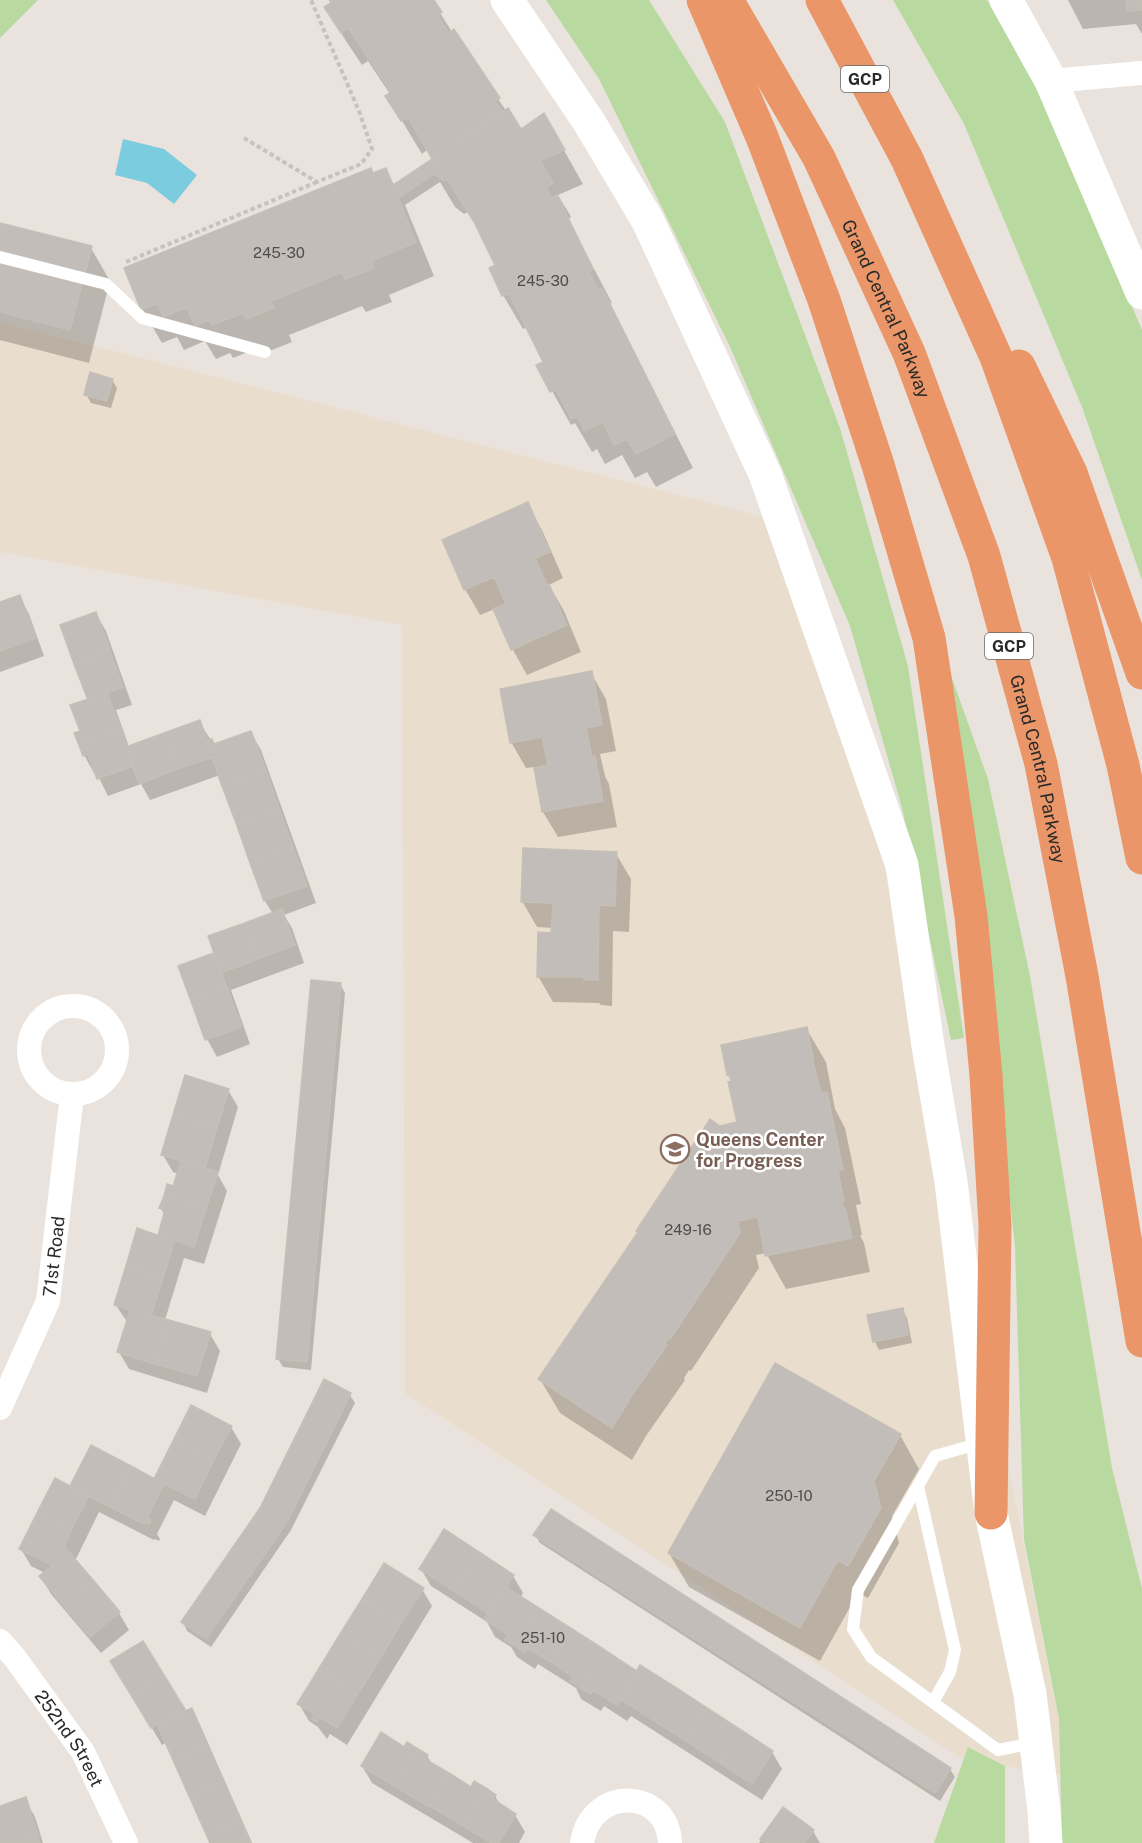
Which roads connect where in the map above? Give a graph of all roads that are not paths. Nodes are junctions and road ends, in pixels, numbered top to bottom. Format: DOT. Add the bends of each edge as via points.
graph roads {
  1 [pos="507,0"];
  2 [pos="703,0"];
  3 [pos="728,0"];
  4 [pos="822,0"];
  5 [pos="1005,0"];
  6 [pos="1142,73"];
  7 [pos="1051,81"];
  8 [pos="908,159"];
  9 [pos="0,257"];
  10 [pos="1142,293"];
  11 [pos="265,352"];
  12 [pos="1142,673"];
  13 [pos="1142,858"];
  14 [pos="72,1095"];
  15 [pos="1142,1341"];
  16 [pos="0,1408"];
  17 [pos="982,1443"];
  18 [pos="918,1486"];
  19 [pos="991,1513"];
  20 [pos="0,1641"];
  21 [pos="933,1702"];
  22 [pos="1036,1743"];
  23 [pos="126,1843"];
  24 [pos="582,1843"];
  25 [pos="670,1843"];
  26 [pos="1046,1843"];
  1 -- 17 [label="street" via="589,122 648,221 765,474 903,865 951,1182"];
  2 -- 19 [label="highway" via="762,137 824,300 929,638 971,916 986,1075 995,1226"];
  3 -- 15 [label="highway, Grand Central Parkway / GCP" via="819,158 889,310 984,556 1044,776 1082,976"];
  4 -- 8 [label="highway, GCP"];
  5 -- 7 [label="street"];
  6 -- 7 [label="street"];
  7 -- 10 [label="street"];
  8 -- 12 [label="highway" via="989,305 1071,473"];
  8 -- 13 [label="highway, GCP" via="996,357 1068,558 1123,765"];
  9 -- 11 [label="lane" via="106,284 142,318"];
  14 -- 16 [label="street, 71st Road" via="48,1301"];
  17 -- 18 [label="lane" via="935,1456"];
  17 -- 19 [label="street"];
  18 -- 21 [label="lane" via="955,1650 950,1672"];
  18 -- 21 [label="lane" via="858,1590 853,1629 871,1657"];
  19 -- 22 [label="street" via="1030,1694"];
  20 -- 23 [label="street, 252nd Street" via="83,1752"];
  21 -- 22 [label="lane" via="998,1750"];
  22 -- 26 [label="street"];
  24 -- 25 [label="street" via="591,1817 602,1807 632,1800 658,1814 667,1826"];
}
